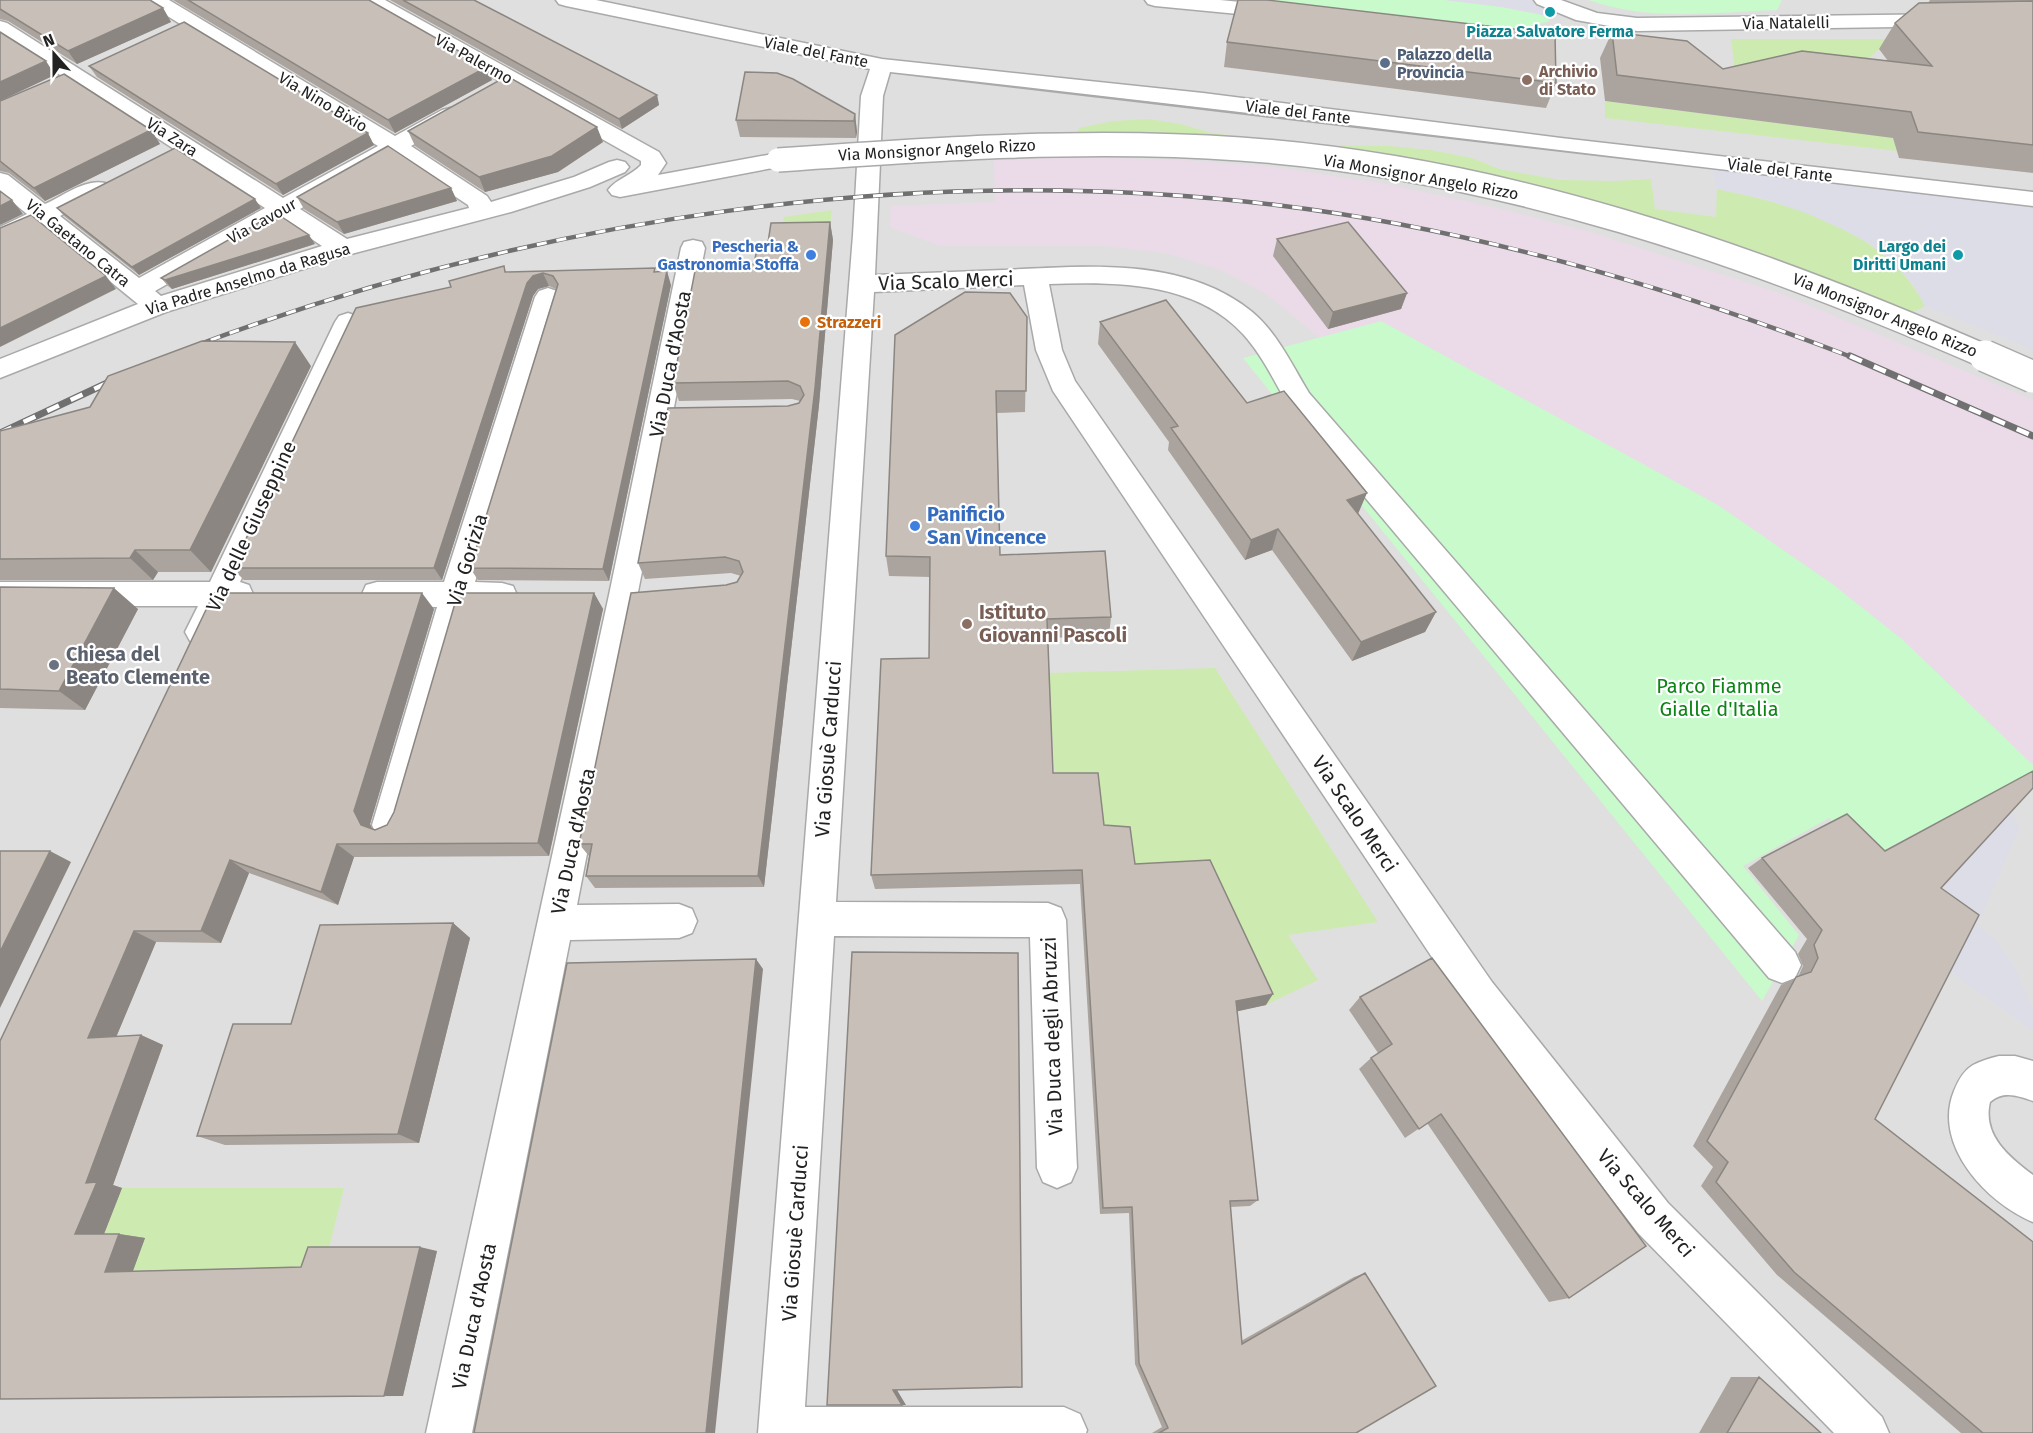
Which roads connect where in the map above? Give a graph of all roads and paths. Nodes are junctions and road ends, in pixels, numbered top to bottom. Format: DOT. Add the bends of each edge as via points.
graph roads {
  1 [pos="155,0"];
  2 [pos="370,0"];
  3 [pos="566,0"];
  4 [pos="1155,0"];
  5 [pos="1544,0"];
  6 [pos="1300,15"];
  7 [pos="1583,17"];
  8 [pos="2033,19"];
  9 [pos="192,22"];
  10 [pos="0,27"];
  11 [pos="1566,30"];
  12 [pos="171,32"];
  13 [pos="882,65"];
  14 [pos="97,66"];
  15 [pos="76,76"];
  16 [pos="54,86"];
  17 [pos="493,91"];
  18 [pos="395,146"];
  19 [pos="778,160"];
  20 [pos="633,170"];
  21 [pos="0,180"];
  22 [pos="113,180"];
  23 [pos="2033,199"];
  24 [pos="283,209"];
  25 [pos="492,210"];
  26 [pos="44,215"];
  27 [pos="0,237"];
  28 [pos="343,248"];
  29 [pos="693,248"];
  30 [pos="1035,277"];
  31 [pos="861,284"];
  32 [pos="548,297"];
  33 [pos="147,298"];
  34 [pos="348,322"];
  35 [pos="0,369"];
  36 [pos="2033,377"];
  37 [pos="0,594"];
  38 [pos="219,594"];
  39 [pos="267,594"];
  40 [pos="350,594"];
  41 [pos="456,594"];
  42 [pos="528,595"];
  43 [pos="189,658"];
  44 [pos="389,825"];
  45 [pos="816,919"];
  46 [pos="679,921"];
  47 [pos="556,923"];
  48 [pos="1782,965"];
  49 [pos="2033,1082"];
  50 [pos="1057,1168"];
  51 [pos="2033,1201"];
  52 [pos="1064,1430"];
  53 [pos="781,1431"];
  54 [pos="449,1433"];
  55 [pos="1866,1433"];
  1 -- 9 [label="street, Via Nino Bixio"];
  2 -- 17 [label="street, Via Palermo"];
  3 -- 13 [label="street, Viale del Fante"];
  4 -- 6 [label="street"];
  5 -- 7 [label="street, Via Natalelli"];
  7 -- 8 [label="street, Via Natalelli" via="1651,25"];
  7 -- 11 [label="street"];
  9 -- 12 [label="street"];
  9 -- 18 [label="street, Via Nino Bixio"];
  10 -- 15 [label="street, Via Zara"];
  13 -- 23 [label="street, Viale del Fante"];
  13 -- 31 [label="street, Via Giosuè Carducci" via="872,96"];
  14 -- 15 [label="street"];
  15 -- 16 [label="street"];
  15 -- 24 [label="street, Via Zara" via="173,149"];
  17 -- 18 [label="street, Via Cavour"];
  17 -- 20 [label="street, Via Palermo" via="612,133 619,153"];
  18 -- 24 [label="street, Via Cavour"];
  18 -- 25 [label="street, Via Nino Bixio"];
  19 -- 20 [label="street"];
  19 -- 20 [label="street" via="675,179"];
  19 -- 36 [label="street, Via Monsignor Angelo Rizzo, bridge" via="989,145 1117,143 1245,149 1476,184 1708,247 1851,299"];
  20 -- 25 [label="street, Via Padre Anselmo da Ragusa"];
  21 -- 26 [label="street, Via Gaetano Catra"];
  22 -- 26 [label="street"];
  24 -- 28 [label="street, Via Zara"];
  24 -- 33 [label="street, Via Cavour"];
  25 -- 28 [label="street, Via Padre Anselmo da Ragusa"];
  26 -- 27 [label="street"];
  26 -- 33 [label="street, Via Gaetano Catra"];
  28 -- 33 [label="street, Via Padre Anselmo da Ragusa"];
  29 -- 47 [label="street, Via Duca d'Aosta" via="673,413 624,594"];
  30 -- 31 [label="street, Via Scalo Merci"];
  30 -- 48 [label="street" via="1098,275 1177,285 1233,310 1251,326 1299,400"];
  30 -- 55 [label="street, Via Scalo Merci" via="1049,350 1063,384 1479,995 1653,1218"];
  31 -- 45 [label="street, Via Giosuè Carducci"];
  32 -- 41 [label="street, Via Gorizia"];
  33 -- 35 [label="street, Via Padre Anselmo da Ragusa"];
  34 -- 38 [label="street, Via delle Giuseppine"];
  37 -- 38 [label="street"];
  38 -- 39 [label="street"];
  38 -- 43 [label="street, Via delle Giuseppine"];
  40 -- 41 [label="street"];
  41 -- 42 [label="street"];
  41 -- 44 [label="street, Via Gorizia"];
  45 -- 50 [label="street, Via Duca degli Abruzzi" via="1048,920"];
  45 -- 53 [label="street, Via Giosuè Carducci"];
  46 -- 47 [label="street"];
  47 -- 54 [label="street, Via Duca d'Aosta"];
  49 -- 51 [label="street" via="2011,1076 1981,1082 1971,1094 1967,1108 1977,1148 1991,1167"];
  52 -- 53 [label="street"];
}
